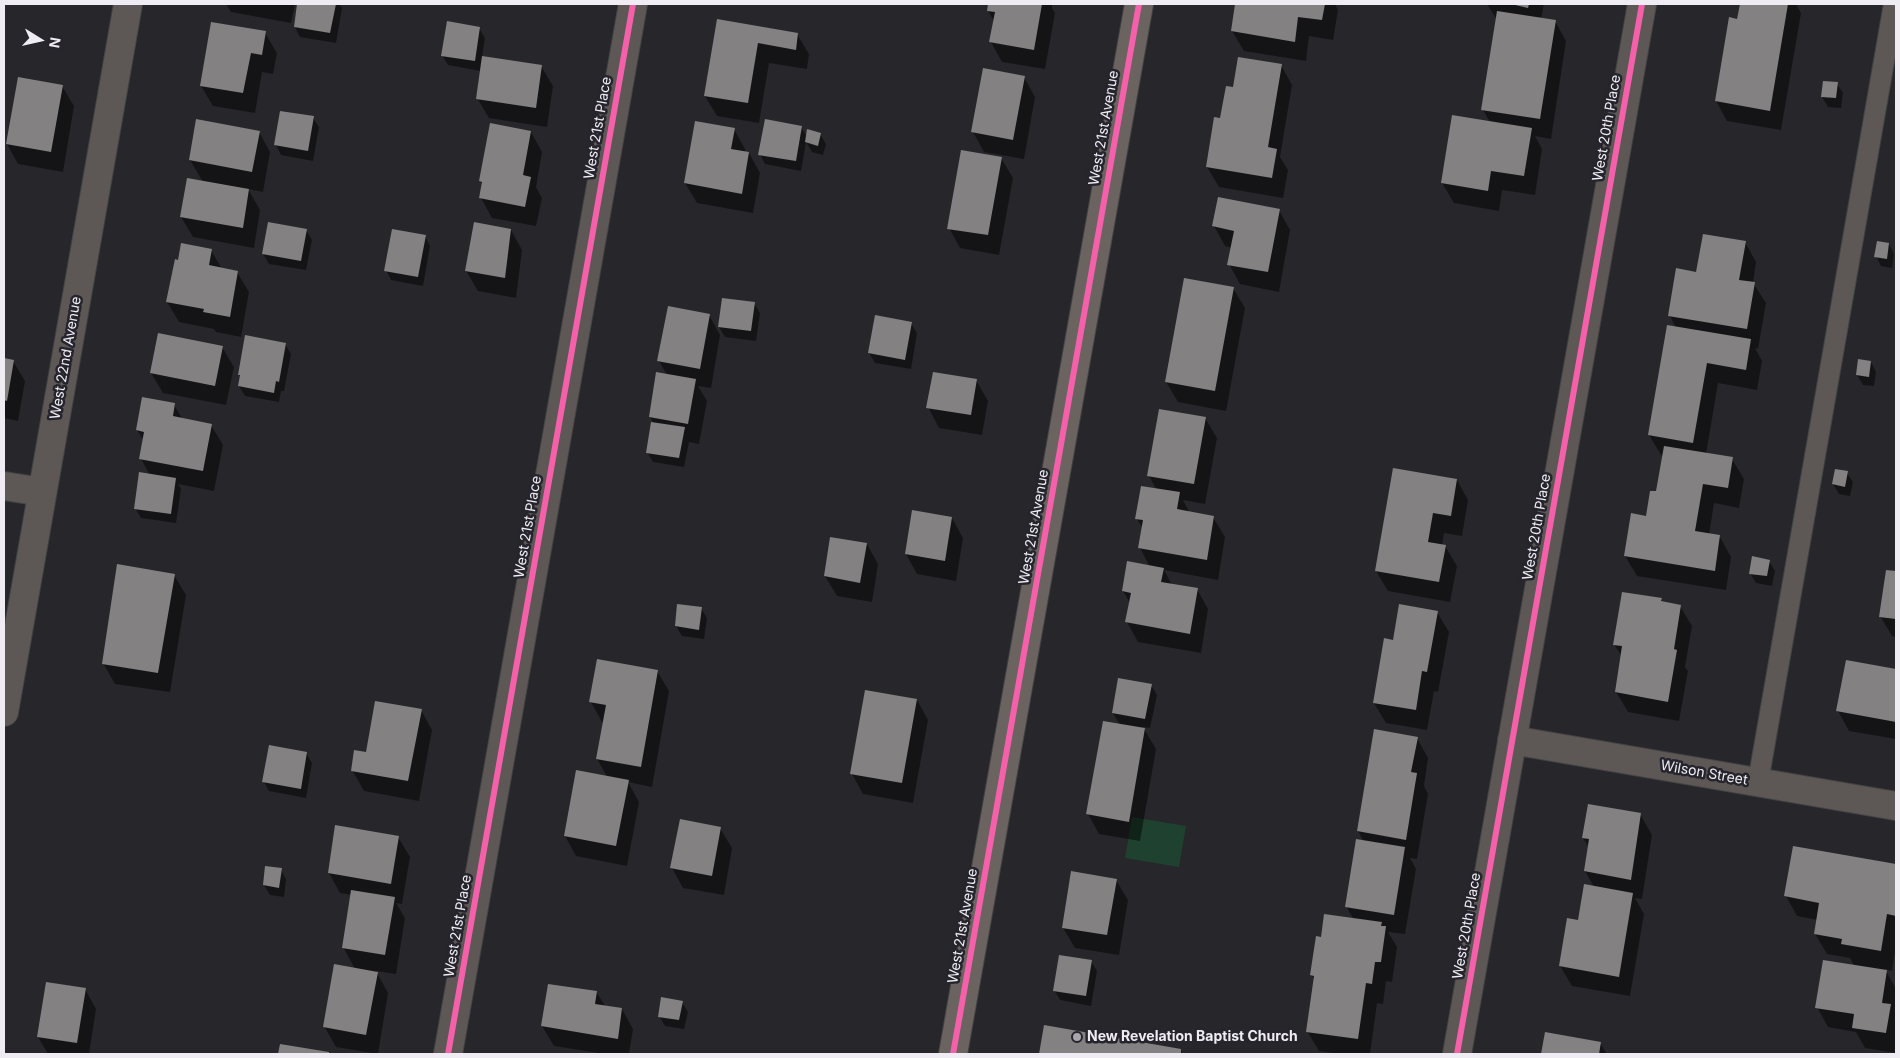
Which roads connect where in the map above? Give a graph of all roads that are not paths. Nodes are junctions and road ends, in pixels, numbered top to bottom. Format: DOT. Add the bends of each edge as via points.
graph roads {
  1 [pos="128,4"];
  2 [pos="633,4"];
  3 [pos="1139,4"];
  4 [pos="1642,4"];
  5 [pos="1894,4"];
  6 [pos="4,486"];
  7 [pos="42,492"];
  8 [pos="4,712"];
  9 [pos="1512,740"];
  10 [pos="1758,782"];
  11 [pos="1896,806"];
  12 [pos="448,1054"];
  13 [pos="953,1054"];
  14 [pos="1457,1054"];
  1 -- 7 [label="street, West 22nd Avenue"];
  2 -- 12 [label="street, West 21st Place"];
  3 -- 13 [label="street, West 21st Avenue"];
  4 -- 9 [label="street, West 20th Place"];
  5 -- 10 [label="lane"];
  6 -- 7 [label="street"];
  7 -- 8 [label="street, West 22nd Avenue"];
  9 -- 10 [label="street, Wilson Street"];
  9 -- 14 [label="street, West 20th Place"];
  10 -- 11 [label="street, Wilson Street"];
}
